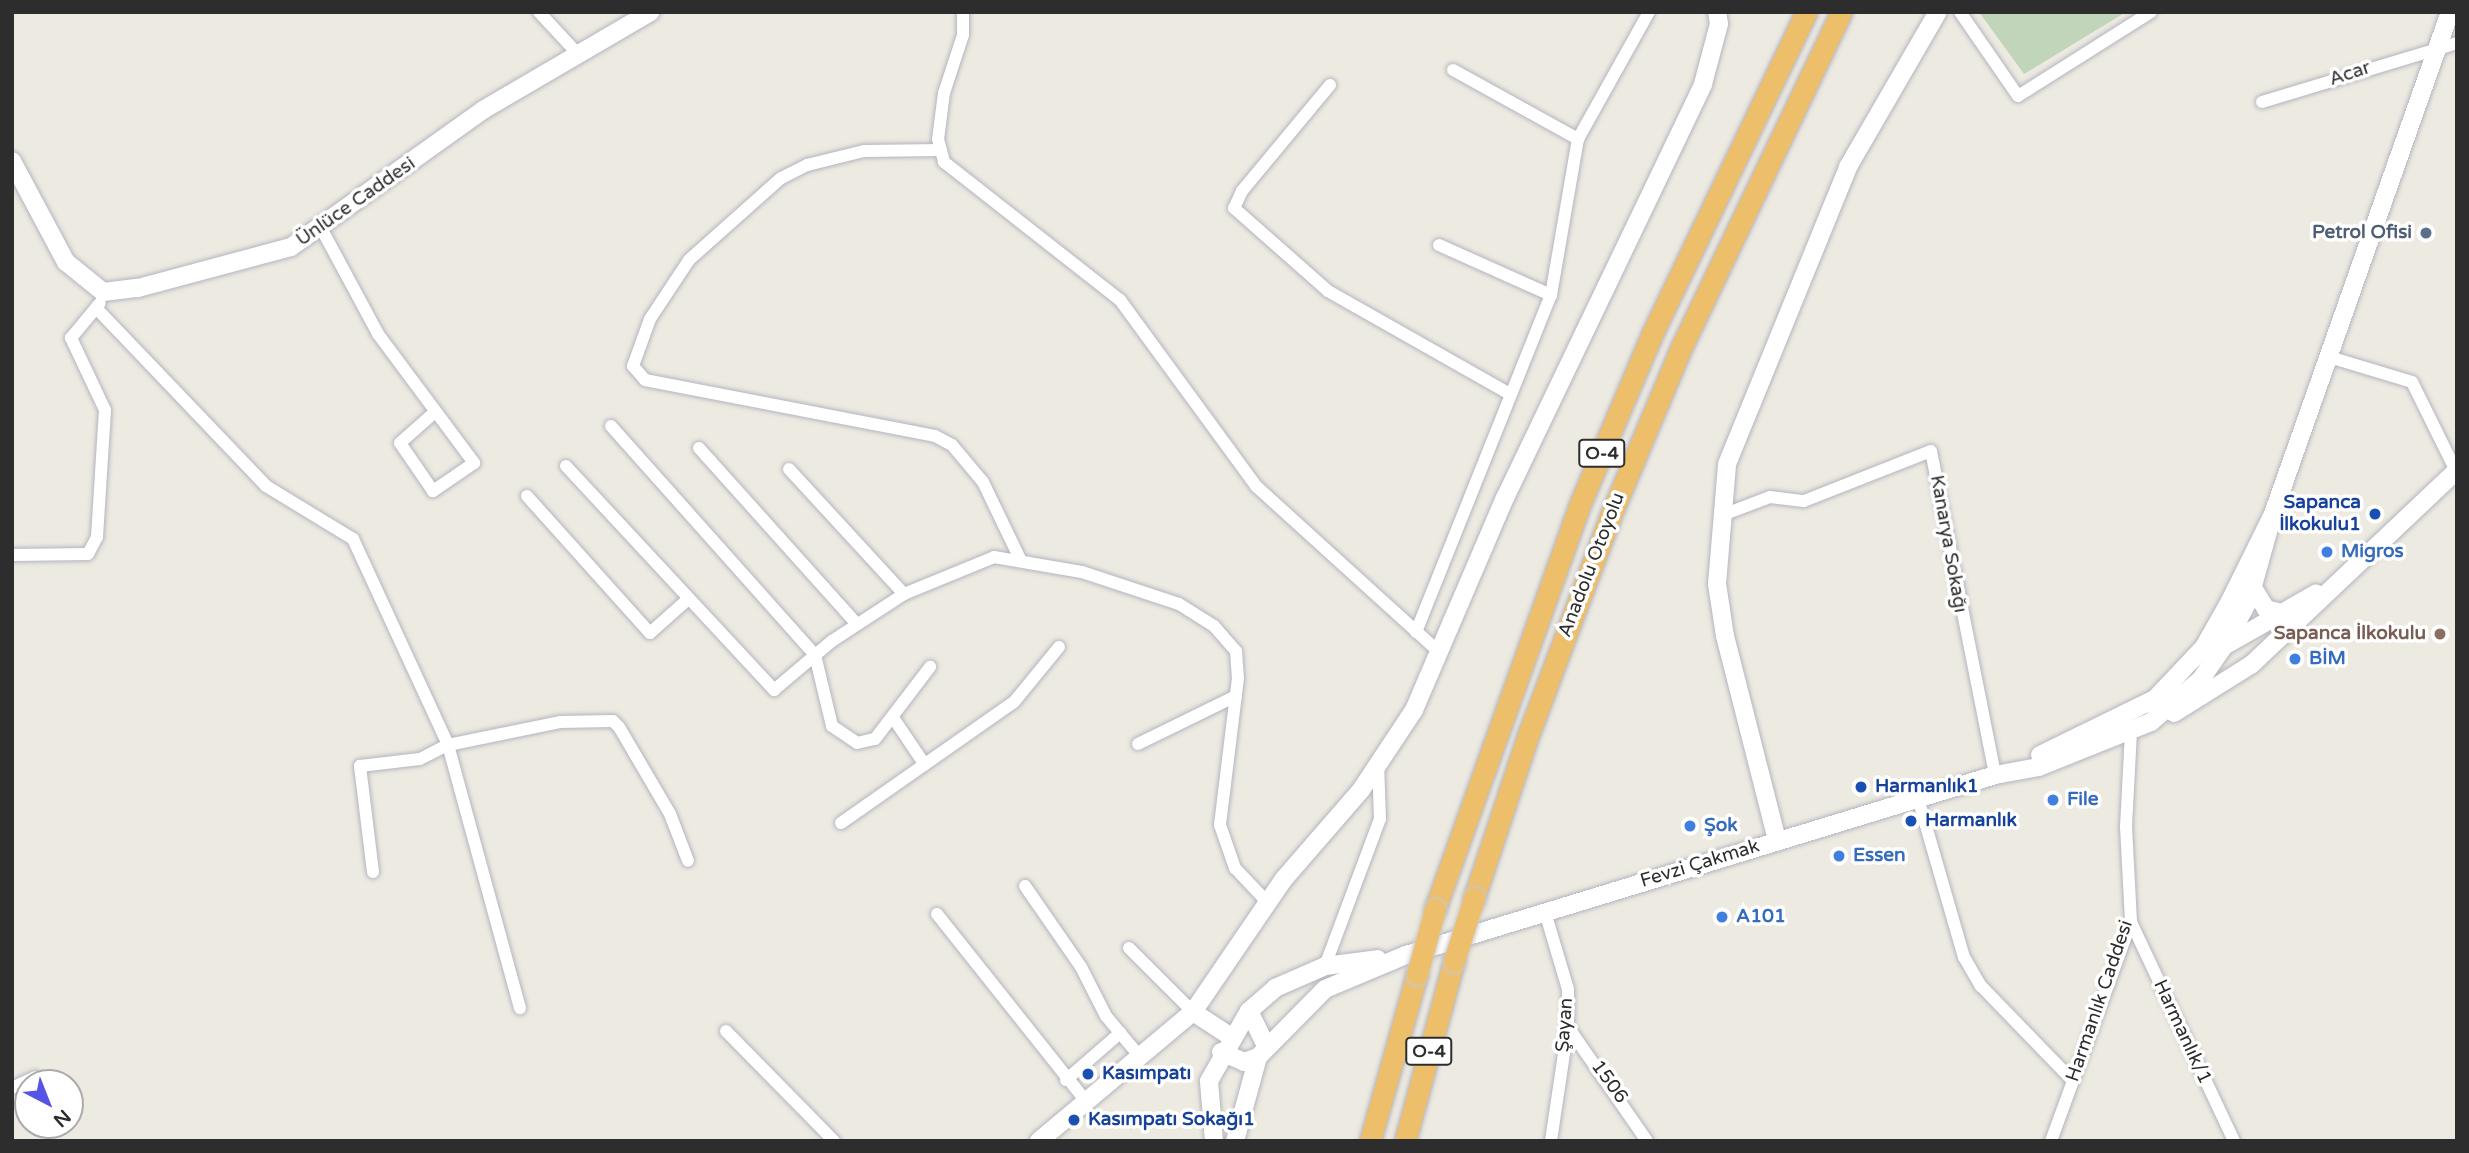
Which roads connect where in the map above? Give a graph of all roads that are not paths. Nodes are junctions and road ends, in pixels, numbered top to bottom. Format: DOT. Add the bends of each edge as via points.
graph roads {
  1 [pos="539,12"];
  2 [pos="651,12"];
  3 [pos="963,12"];
  4 [pos="1649,12"];
  5 [pos="1717,12"];
  6 [pos="1806,12"];
  7 [pos="1841,12"];
  8 [pos="1937,12"];
  9 [pos="1960,12"];
  10 [pos="2151,12"];
  11 [pos="2450,12"];
  12 [pos="2457,43"];
  13 [pos="2438,46"];
  14 [pos="577,53"];
  15 [pos="1453,70"];
  16 [pos="1330,85"];
  17 [pos="2262,102"];
  18 [pos="1578,139"];
  19 [pos="941,150"];
  20 [pos="12,161"];
  21 [pos="321,228"];
  22 [pos="1439,245"];
  23 [pos="103,292"];
  24 [pos="1551,295"];
  25 [pos="98,310"];
  26 [pos="2326,356"];
  27 [pos="1510,394"];
  28 [pos="435,412"];
  29 [pos="611,426"];
  30 [pos="699,448"];
  31 [pos="566,466"];
  32 [pos="789,469"];
  33 [pos="2456,470"];
  34 [pos="527,496"];
  35 [pos="2273,514"];
  36 [pos="1720,516"];
  37 [pos="12,555"];
  38 [pos="1020,559"];
  39 [pos="2355,564"];
  40 [pos="2253,588"];
  41 [pos="904,594"];
  42 [pos="687,600"];
  43 [pos="2282,613"];
  44 [pos="856,624"];
  45 [pos="2217,624"];
  46 [pos="1416,632"];
  47 [pos="2224,646"];
  48 [pos="1059,647"];
  49 [pos="1440,653"];
  50 [pos="815,655"];
  51 [pos="2260,656"];
  52 [pos="2196,657"];
  53 [pos="930,667"];
  54 [pos="1236,696"];
  55 [pos="894,719"];
  56 [pos="2151,722"];
  57 [pos="2131,732"];
  58 [pos="1138,744"];
  59 [pos="448,745"];
  60 [pos="1378,761"];
  61 [pos="925,765"];
  62 [pos="1995,775"];
  63 [pos="1918,798"];
  64 [pos="841,823"];
  65 [pos="1777,840"];
  66 [pos="688,862"];
  67 [pos="373,872"];
  68 [pos="1024,887"];
  69 [pos="1268,903"];
  70 [pos="1545,912"];
  71 [pos="937,914"];
  72 [pos="2131,922"];
  73 [pos="1129,948"];
  74 [pos="1411,964"];
  75 [pos="1325,966"];
  76 [pos="520,1008"];
  77 [pos="1248,1011"];
  78 [pos="1193,1012"];
  79 [pos="1568,1027"];
  80 [pos="726,1031"];
  81 [pos="1120,1032"];
  82 [pos="1226,1044"];
  83 [pos="1262,1052"];
  84 [pos="1142,1058"];
  85 [pos="1066,1080"];
  86 [pos="2073,1081"];
  87 [pos="1085,1100"];
  88 [pos="834,1141"];
  89 [pos="1039,1141"];
  90 [pos="1214,1141"];
  91 [pos="1235,1141"];
  92 [pos="1370,1141"];
  93 [pos="1405,1141"];
  94 [pos="1550,1141"];
  95 [pos="1647,1141"];
  96 [pos="2051,1141"];
  97 [pos="2235,1141"];
  1 -- 14 [label="street"];
  2 -- 14 [label="main road, Ünlüce Caddesi"];
  3 -- 19 [label="street" via="963,35 944,93"];
  4 -- 18 [label="street"];
  5 -- 49 [label="main road" via="1719,24 1703,84 1505,498"];
  6 -- 74 [label="highway, Anadolu Otoyolu / O-4, bridge" via="1653,332 1580,504 1435,909"];
  7 -- 93 [label="highway, Anadolu Otoyolu / O-4, bridge" via="1682,346 1610,517 1474,898"];
  8 -- 36 [label="main road" via="1848,167 1727,464"];
  9 -- 10 [label="street" via="2018,96"];
  11 -- 13 [label="main road"];
  12 -- 13 [label="street, Acar"];
  13 -- 17 [label="street, Acar"];
  13 -- 26 [label="main road"];
  14 -- 21 [label="main road, Ünlüce Caddesi" via="483,110"];
  15 -- 18 [label="street"];
  16 -- 27 [label="street" via="1234,208 1328,291"];
  18 -- 24 [label="street"];
  19 -- 38 [label="street" via="864,151 807,165 781,178 689,260 650,319 634,366 645,380 935,436 952,445 983,482"];
  19 -- 46 [label="street" via="944,162 971,189 1120,300 1256,486"];
  20 -- 23 [label="main road" via="66,262"];
  21 -- 23 [label="main road, Ünlüce Caddesi" via="279,251 138,288"];
  21 -- 28 [label="street" via="378,334"];
  22 -- 24 [label="street"];
  23 -- 25 [label="street"];
  24 -- 27 [label="street"];
  25 -- 37 [label="street" via="71,338 105,410 97,537 88,554"];
  25 -- 59 [label="street" via="266,485 353,539"];
  26 -- 33 [label="street" via="2412,382"];
  26 -- 35 [label="main road"];
  27 -- 46 [label="street"];
  28 -- 28 [label="street" via="400,443 433,491 474,463"];
  29 -- 50 [label="street"];
  30 -- 44 [label="street"];
  31 -- 42 [label="street"];
  32 -- 41 [label="street"];
  33 -- 39 [label="main road"];
  34 -- 42 [label="street" via="650,633"];
  35 -- 40 [label="main road"];
  35 -- 45 [label="main road"];
  36 -- 62 [label="street, Kanarya Sokağı" via="1770,497 1804,501 1931,451"];
  36 -- 65 [label="main road" via="1717,584 1725,636"];
  38 -- 41 [label="street" via="994,557 972,562"];
  38 -- 54 [label="street" via="1137,588 1203,619 1236,651"];
  39 -- 43 [label="main road"];
  39 -- 51 [label="main road"];
  40 -- 43 [label="main road" via="2266,609"];
  40 -- 47 [label="main road"];
  41 -- 44 [label="street"];
  42 -- 50 [label="street" via="774,690"];
  43 -- 47 [label="main road"];
  44 -- 50 [label="street"];
  45 -- 47 [label="main road"];
  45 -- 52 [label="main road"];
  46 -- 49 [label="street"];
  47 -- 51 [label="main road" via="2242,658"];
  47 -- 52 [label="main road"];
  47 -- 56 [label="main road" via="2201,680"];
  48 -- 61 [label="street" via="1014,702"];
  49 -- 60 [label="main road" via="1414,710"];
  50 -- 55 [label="street" via="832,726 857,743 875,739"];
  51 -- 56 [label="main road" via="2221,687"];
  52 -- 62 [label="main road" via="2134,713"];
  53 -- 55 [label="street"];
  54 -- 58 [label="street"];
  54 -- 69 [label="street" via="1220,825 1235,868"];
  55 -- 61 [label="street"];
  56 -- 57 [label="main road"];
  57 -- 62 [label="main road" via="2039,767"];
  57 -- 72 [label="street, Harmanlık Caddesi" via="2126,827"];
  59 -- 66 [label="street" via="560,722 613,721 651,776"];
  59 -- 67 [label="street" via="420,758 360,766"];
  59 -- 76 [label="street"];
  60 -- 69 [label="main road"];
  60 -- 75 [label="street" via="1380,819"];
  61 -- 64 [label="street"];
  62 -- 63 [label="main road, Fevzi Çakmak"];
  63 -- 65 [label="main road, Fevzi Çakmak"];
  63 -- 86 [label="street" via="1964,957 1981,986"];
  65 -- 70 [label="main road, Fevzi Çakmak"];
  68 -- 81 [label="street"];
  69 -- 78 [label="main road"];
  70 -- 74 [label="main road, Fevzi Çakmak"];
  70 -- 79 [label="street, Şayan" via="1564,965"];
  71 -- 85 [label="street"];
  72 -- 86 [label="street, Harmanlık Caddesi"];
  72 -- 97 [label="street, Harmanlık/1"];
  73 -- 78 [label="street"];
  74 -- 75 [label="main road"];
  74 -- 83 [label="main road" via="1325,989"];
  74 -- 92 [label="highway, Anadolu Otoyolu / O-4"];
  75 -- 77 [label="main road" via="1275,988"];
  77 -- 82 [label="main road"];
  77 -- 83 [label="main road"];
  78 -- 82 [label="main road"];
  78 -- 84 [label="main road"];
  79 -- 94 [label="street, Şayan"];
  79 -- 95 [label="street, 1506"];
  80 -- 88 [label="street"];
  81 -- 84 [label="street"];
  81 -- 85 [label="street"];
  82 -- 83 [label="main road" via="1244,1062"];
  82 -- 90 [label="main road" via="1209,1081"];
  83 -- 91 [label="main road"];
  84 -- 87 [label="main road"];
  85 -- 87 [label="street"];
  86 -- 96 [label="street, Harmanlık Caddesi"];
  87 -- 89 [label="main road"];
}
